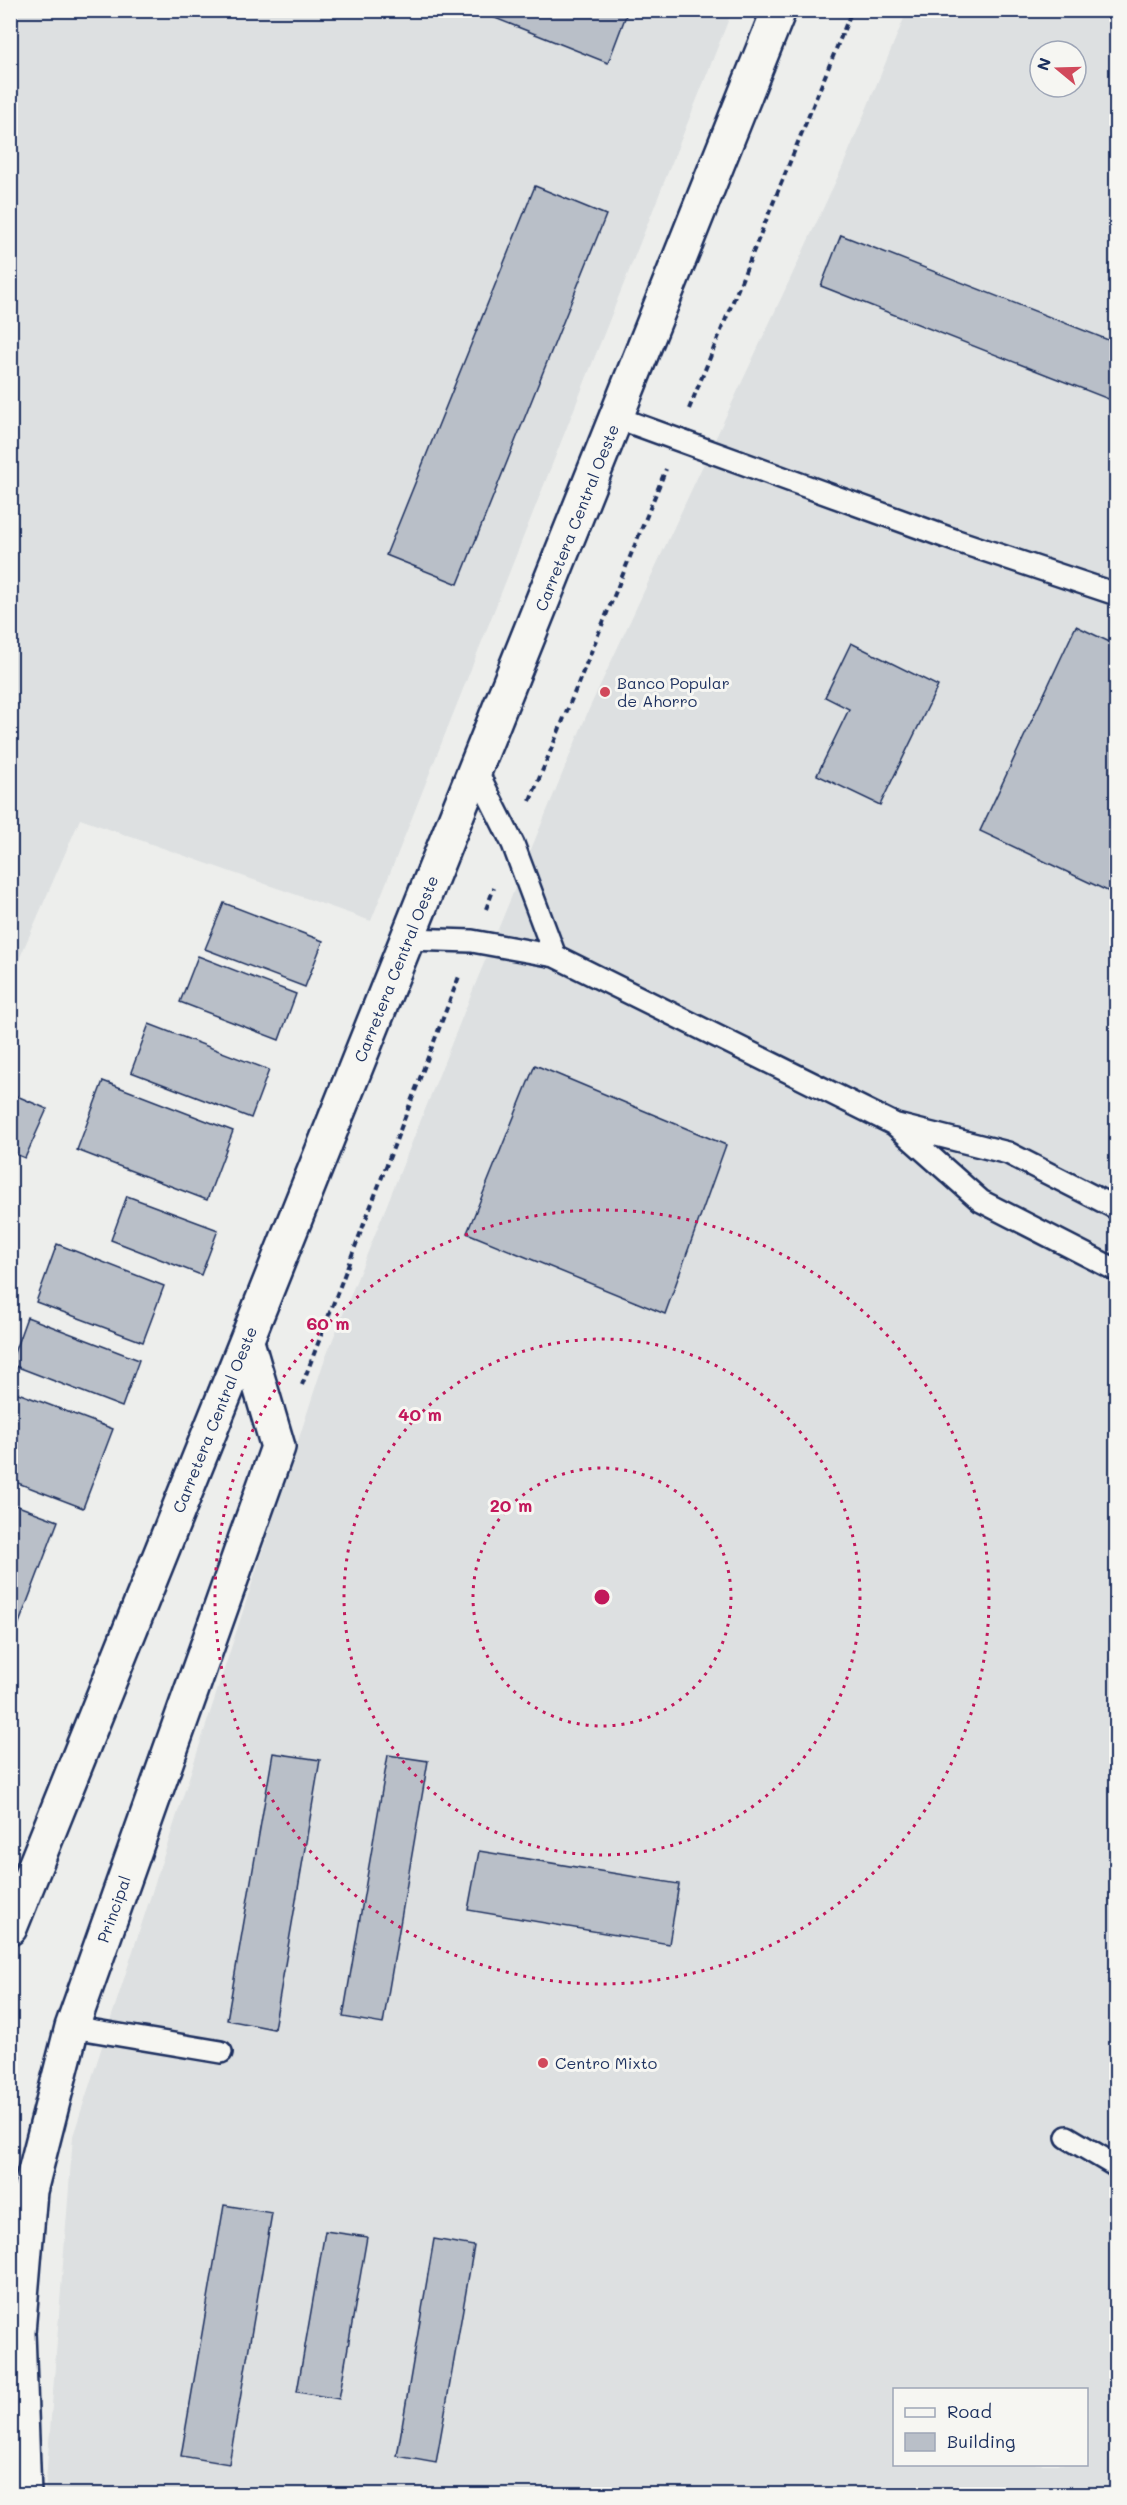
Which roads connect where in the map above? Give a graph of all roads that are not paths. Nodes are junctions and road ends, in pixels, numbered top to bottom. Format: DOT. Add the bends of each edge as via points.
graph roads {
  1 [pos="779,10"];
  2 [pos="618,418"];
  3 [pos="1116,594"];
  4 [pos="476,770"];
  5 [pos="407,939"];
  6 [pos="555,956"];
  7 [pos="894,1124"];
  8 [pos="1116,1208"];
  9 [pos="1116,1270"];
  10 [pos="247,1342"];
  11 [pos="10,1928"];
  12 [pos="72,2027"];
  13 [pos="221,2052"];
  14 [pos="1067,2137"];
  15 [pos="1116,2166"];
  16 [pos="24,2494"];
  1 -- 2 [label="main road, Carretera Central Oeste"];
  2 -- 3 [label="lane" via="957,541"];
  2 -- 4 [label="main road, Carretera Central Oeste"];
  4 -- 5 [label="main road, Carretera Central Oeste"];
  4 -- 6 [label="lane" via="513,844"];
  5 -- 6 [label="lane" via="472,941"];
  5 -- 10 [label="main road, Carretera Central Oeste"];
  6 -- 7 [label="lane"];
  7 -- 8 [label="lane" via="1008,1154"];
  7 -- 9 [label="lane" via="981,1201"];
  10 -- 11 [label="main road, Carretera Central Oeste"];
  10 -- 12 [label="main road, Principal" via="278,1447"];
  12 -- 13 [label="lane"];
  12 -- 16 [label="main road, Principal" via="30,2191 18,2332"];
  14 -- 15 [label="lane"];
}
